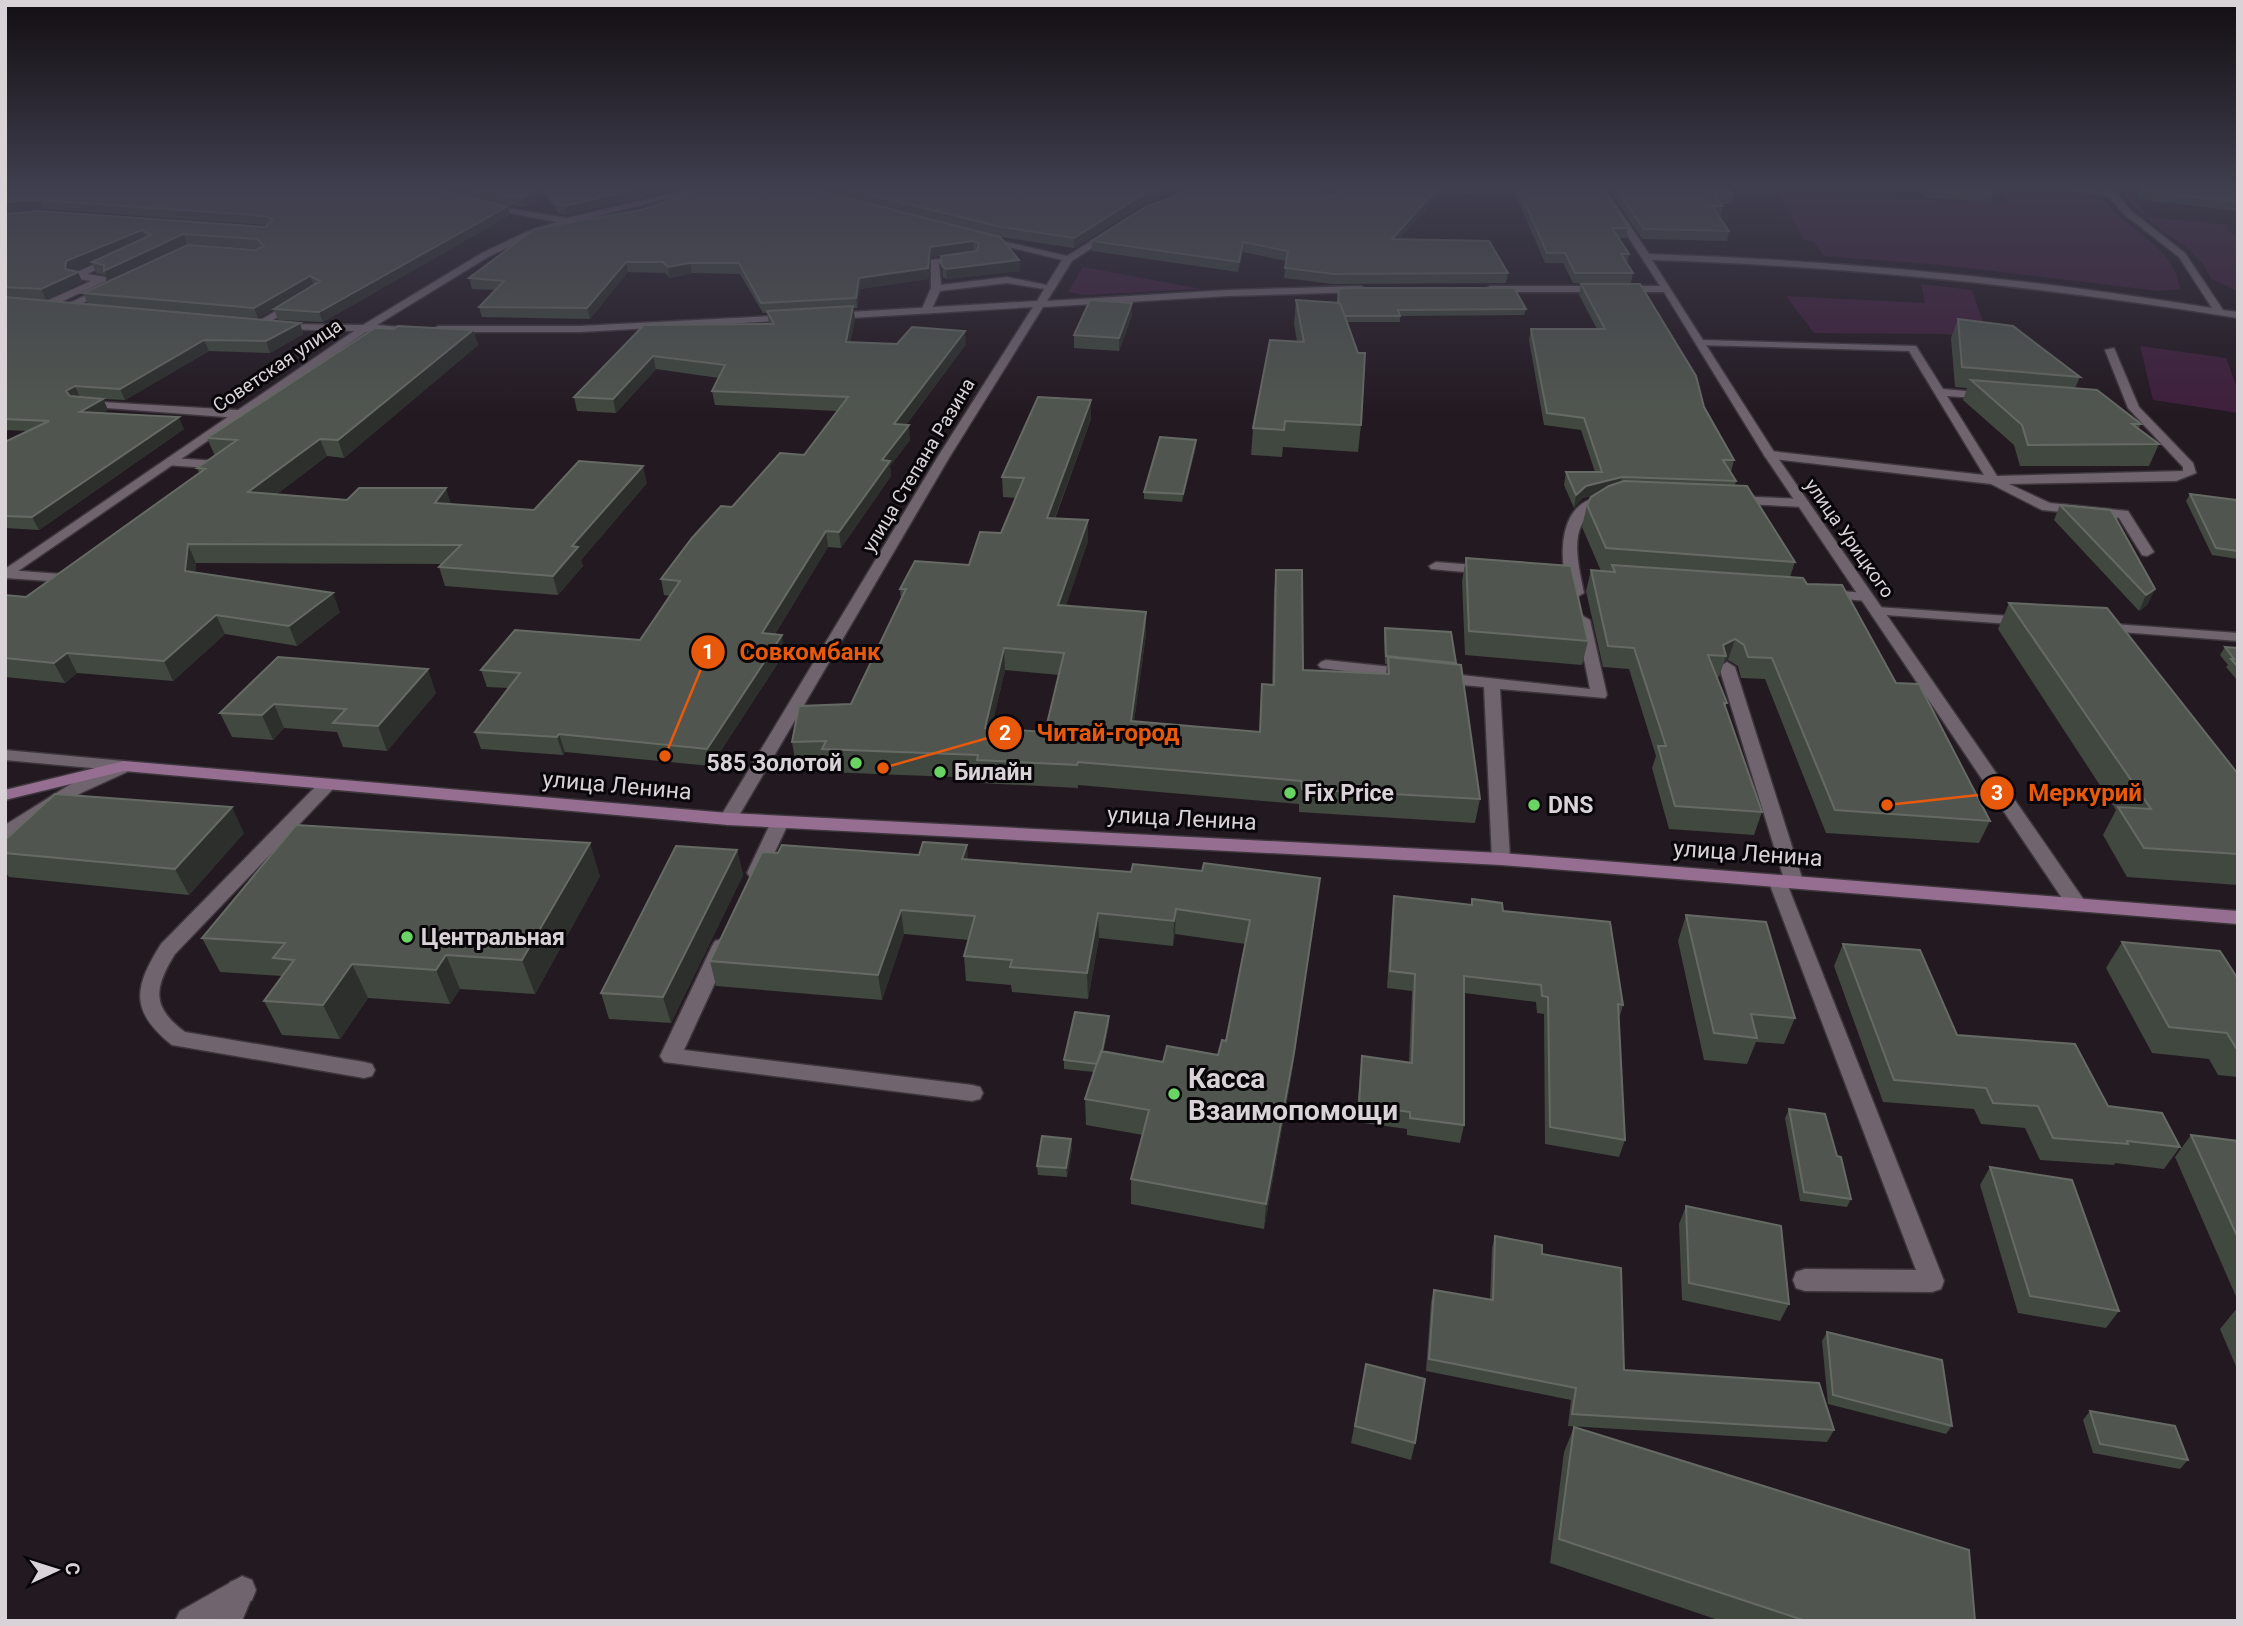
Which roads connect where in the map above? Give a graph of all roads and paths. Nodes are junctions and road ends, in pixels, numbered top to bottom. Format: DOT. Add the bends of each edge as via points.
graph roads {
  1 [pos="104,263"];
  2 [pos="471,263"];
  3 [pos="934,263"];
  4 [pos="1066,263"];
  5 [pos="1648,263"];
  6 [pos="1784,263"];
  7 [pos="2186,263"];
  8 [pos="117,284"];
  9 [pos="1051,287"];
  10 [pos="936,288"];
  11 [pos="1368,289"];
  12 [pos="1476,289"];
  13 [pos="1665,289"];
  14 [pos="305,298"];
  15 [pos="33,304"];
  16 [pos="1040,304"];
  17 [pos="46,305"];
  18 [pos="68,306"];
  19 [pos="92,308"];
  20 [pos="926,311"];
  21 [pos="2218,311"];
  22 [pos="2238,315"];
  23 [pos="827,316"];
  24 [pos="800,318"];
  25 [pos="246,322"];
  26 [pos="259,324"];
  27 [pos="408,329"];
  28 [pos="430,329"];
  29 [pos="362,330"];
  30 [pos="1702,343"];
  31 [pos="2110,350"];
  32 [pos="1940,392"];
  33 [pos="1995,396"];
  34 [pos="80,403"];
  35 [pos="2120,407"];
  36 [pos="2134,408"];
  37 [pos="239,414"];
  38 [pos="1770,455"];
  39 [pos="170,462"];
  40 [pos="1993,480"];
  41 [pos="197,481"];
  42 [pos="1619,496"];
  43 [pos="1724,499"];
  44 [pos="1803,503"];
  45 [pos="2147,552"];
  46 [pos="86,561"];
  47 [pos="1436,566"];
  48 [pos="1504,571"];
  49 [pos="6,575"];
  50 [pos="1814,593"];
  51 [pos="1867,597"];
  52 [pos="1877,611"];
  53 [pos="2043,623"];
  54 [pos="2085,626"];
  55 [pos="2238,637"];
  56 [pos="1326,665"];
  57 [pos="1727,667"];
  58 [pos="1492,684"];
  59 [pos="5,757"];
  60 [pos="124,766"];
  61 [pos="5,769"];
  62 [pos="326,786"];
  63 [pos="5,795"];
  64 [pos="728,819"];
  65 [pos="780,822"];
  66 [pos="5,833"];
  67 [pos="1501,859"];
  68 [pos="1786,880"];
  69 [pos="746,896"];
  70 [pos="2077,905"];
  71 [pos="2238,918"];
  72 [pos="728,933"];
  73 [pos="364,1070"];
  74 [pos="972,1093"];
  75 [pos="1805,1280"];
  76 [pos="190,1621"];
  77 [pos="227,1621"];
  1 -- 17 [label="street" via="75,276 103,279"];
  2 -- 29 [label="street, Советская улица"];
  3 -- 10 [label="street"];
  4 -- 9 [label="street, улица Степана Разина"];
  5 -- 13 [label="street, улица Урицкого"];
  6 -- 21 [label="street" via="1883,270"];
  7 -- 21 [label="street"];
  8 -- 18 [label="street"];
  9 -- 10 [label="street" via="1007,280"];
  9 -- 16 [label="street, улица Степана Разина"];
  10 -- 20 [label="street"];
  11 -- 16 [label="street"];
  12 -- 13 [label="street"];
  13 -- 30 [label="street, улица Урицкого"];
  14 -- 26 [label="street"];
  15 -- 17 [label="street"];
  16 -- 20 [label="street"];
  16 -- 64 [label="street, улица Степана Разина"];
  17 -- 18 [label="street"];
  18 -- 19 [label="street"];
  20 -- 23 [label="street"];
  21 -- 22 [label="street"];
  24 -- 28 [label="street" via="580,329"];
  25 -- 26 [label="street"];
  26 -- 29 [label="street"];
  27 -- 29 [label="street"];
  29 -- 37 [label="street, Советская улица"];
  30 -- 32 [label="street" via="1912,348"];
  30 -- 38 [label="street, улица Урицкого"];
  31 -- 36 [label="street"];
  32 -- 33 [label="street"];
  32 -- 40 [label="street"];
  34 -- 37 [label="street"];
  35 -- 36 [label="street"];
  36 -- 40 [label="street" via="2189,466 2190,473 2176,477"];
  37 -- 39 [label="street, Советская улица"];
  38 -- 40 [label="street"];
  38 -- 44 [label="street, улица Урицкого"];
  39 -- 41 [label="street" via="219,464"];
  39 -- 49 [label="street, Советская улица"];
  40 -- 45 [label="street" via="2046,507 2123,514"];
  42 -- 58 [label="street" via="1589,504 1568,536 1599,695"];
  43 -- 44 [label="street"];
  44 -- 51 [label="street, улица Урицкого"];
  46 -- 49 [label="street" via="64,578"];
  47 -- 48 [label="street"];
  50 -- 51 [label="street"];
  51 -- 52 [label="street, улица Урицкого"];
  52 -- 53 [label="street"];
  52 -- 70 [label="street, улица Урицкого"];
  54 -- 55 [label="street"];
  56 -- 58 [label="street"];
  57 -- 68 [label="street"];
  58 -- 67 [label="street"];
  59 -- 60 [label="street"];
  59 -- 61 [label="street" via="9,765"];
  60 -- 62 [label="main road, улица Ленина"];
  60 -- 63 [label="main road, улица Ленина"];
  60 -- 66 [label="street" via="75,789"];
  62 -- 64 [label="main road, улица Ленина"];
  62 -- 73 [label="street" via="169,949 152,980 150,1007 159,1026 179,1039"];
  64 -- 65 [label="main road, улица Ленина"];
  65 -- 67 [label="main road, улица Ленина"];
  65 -- 69 [label="street"];
  67 -- 68 [label="main road, улица Ленина"];
  68 -- 70 [label="main road, улица Ленина"];
  68 -- 75 [label="street" via="1932,1281"];
  70 -- 71 [label="main road, улица Ленина"];
  72 -- 74 [label="street" via="671,1056"];
  76 -- 77 [label="street" via="242,1590"];
}
